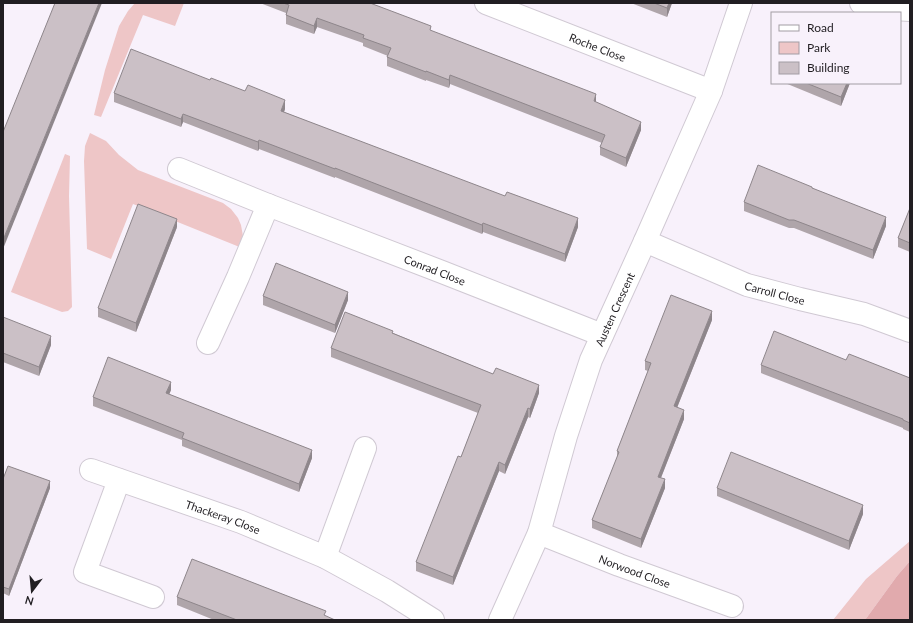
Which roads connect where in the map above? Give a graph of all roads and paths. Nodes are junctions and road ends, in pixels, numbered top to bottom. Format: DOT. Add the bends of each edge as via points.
graph roads {
  1 [pos="486,3"];
  2 [pos="741,3"];
  3 [pos="861,3"];
  4 [pos="910,10"];
  5 [pos="711,91"];
  6 [pos="179,169"];
  7 [pos="268,205"];
  8 [pos="645,241"];
  9 [pos="910,331"];
  10 [pos="602,335"];
  11 [pos="208,343"];
  12 [pos="365,448"];
  13 [pos="91,470"];
  14 [pos="118,480"];
  15 [pos="539,533"];
  16 [pos="325,557"];
  17 [pos="153,597"];
  18 [pos="732,606"];
  19 [pos="433,620"];
  20 [pos="500,620"];
  1 -- 5 [label="street, Roche Close"];
  2 -- 5 [label="street, Austen Crescent"];
  3 -- 4 [label="street"];
  5 -- 8 [label="street, Austen Crescent"];
  6 -- 7 [label="street, Conrad Close"];
  7 -- 10 [label="street, Conrad Close"];
  7 -- 11 [label="street"];
  8 -- 9 [label="street, Carroll Close" via="747,285 864,314"];
  8 -- 10 [label="street, Austen Crescent"];
  10 -- 15 [label="street, Austen Crescent" via="566,436"];
  12 -- 16 [label="street"];
  13 -- 14 [label="street, Thackeray Close"];
  14 -- 16 [label="street, Thackeray Close" via="241,522"];
  14 -- 17 [label="street" via="85,572"];
  15 -- 18 [label="street, Norwood Close"];
  15 -- 20 [label="street, Austen Crescent"];
  16 -- 19 [label="street, Thackeray Close"];
}
